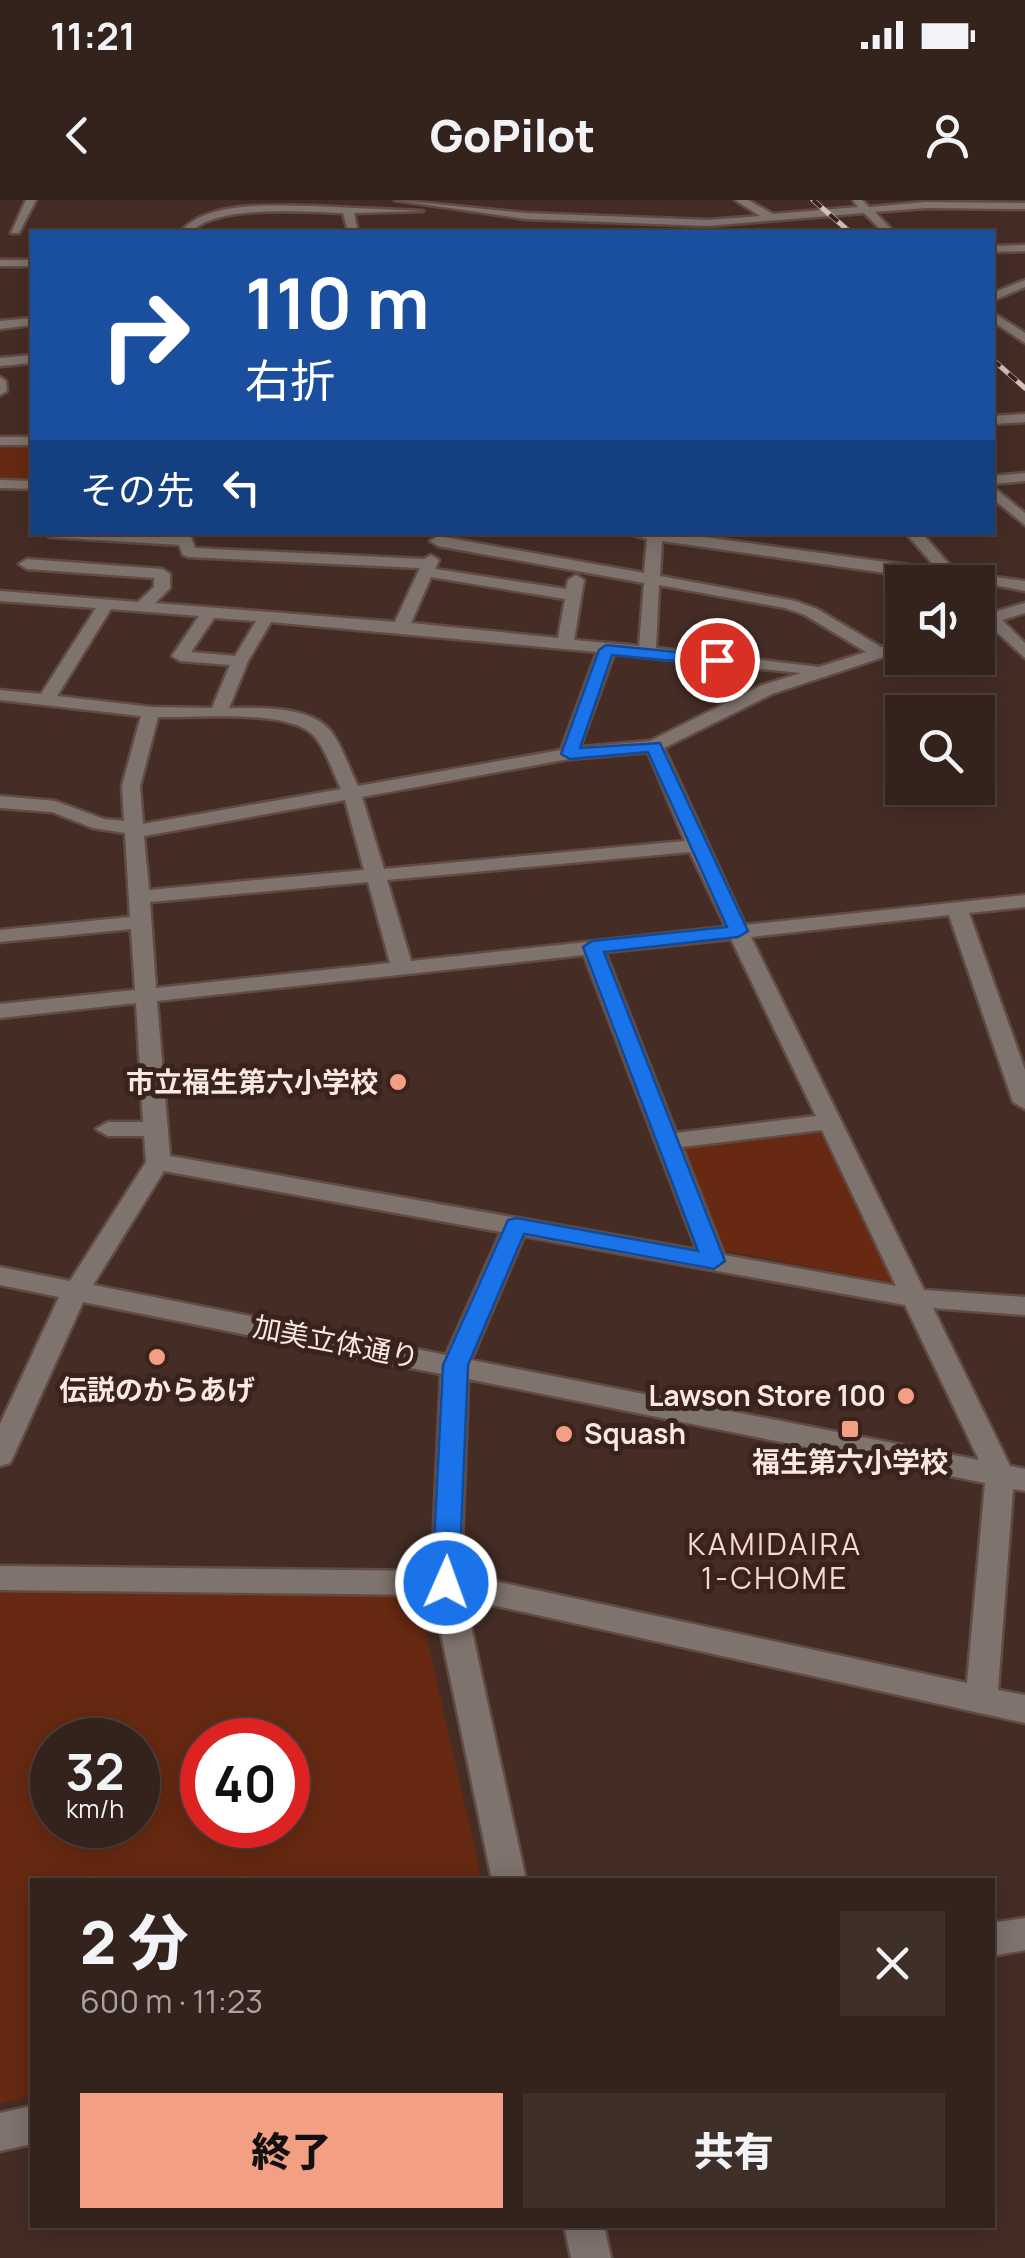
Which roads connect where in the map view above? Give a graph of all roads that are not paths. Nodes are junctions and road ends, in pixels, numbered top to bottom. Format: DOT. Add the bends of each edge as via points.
graph roads {
  1 [pos="31,200"];
  2 [pos="400,200"];
  3 [pos="570,200"];
  4 [pos="740,200"];
  5 [pos="223,201"];
  6 [pos="860,204"];
  7 [pos="1016,204"];
  8 [pos="612,208"];
  9 [pos="348,210"];
  10 [pos="295,211"];
  11 [pos="243,212"];
  12 [pos="488,213"];
  13 [pos="1025,216"];
  14 [pos="773,219"];
  15 [pos="593,220"];
  16 [pos="626,221"];
  17 [pos="236,227"];
  18 [pos="187,230"];
  19 [pos="353,230"];
  20 [pos="634,230"];
  21 [pos="787,230"];
  22 [pos="887,230"];
  23 [pos="15,232"];
  24 [pos="1,248"];
  25 [pos="1025,248"];
  26 [pos="995,249"];
  27 [pos="1,263"];
  28 [pos="30,263"];
  29 [pos="1022,286"];
  30 [pos="995,297"];
  31 [pos="997,318"];
  32 [pos="1025,320"];
  33 [pos="30,322"];
  34 [pos="0,325"];
  35 [pos="1025,339"];
  36 [pos="30,359"];
  37 [pos="0,362"];
  38 [pos="0,381"];
  39 [pos="0,391"];
  40 [pos="1025,418"];
  41 [pos="995,420"];
  42 [pos="30,440"];
  43 [pos="0,441"];
  44 [pos="1025,477"];
  45 [pos="995,480"];
  46 [pos="0,484"];
  47 [pos="30,486"];
  48 [pos="995,493"];
  49 [pos="1025,521"];
  50 [pos="47,535"];
  51 [pos="80,535"];
  52 [pos="661,535"];
  53 [pos="668,535"];
  54 [pos="915,535"];
  55 [pos="440,537"];
  56 [pos="27,564"];
  57 [pos="579,565"];
  58 [pos="942,565"];
  59 [pos="427,568"];
  60 [pos="885,568"];
  61 [pos="651,578"];
  62 [pos="995,583"];
  63 [pos="1025,586"];
  64 [pos="574,595"];
  65 [pos="2,598"];
  66 [pos="106,605"];
  67 [pos="142,608"];
  68 [pos="1025,608"];
  69 [pos="209,613"];
  70 [pos="995,613"];
  71 [pos="266,617"];
  72 [pos="401,627"];
  73 [pos="995,627"];
  74 [pos="565,644"];
  75 [pos="606,650"];
  76 [pos="885,651"];
  77 [pos="880,653"];
  78 [pos="1025,653"];
  79 [pos="647,654"];
  80 [pos="240,662"];
  81 [pos="822,670"];
  82 [pos="0,695"];
  83 [pos="47,698"];
  84 [pos="152,712"];
  85 [pos="219,712"];
  86 [pos="654,746"];
  87 [pos="570,754"];
  88 [pos="352,794"];
  89 [pos="0,802"];
  90 [pos="133,830"];
  91 [pos="697,846"];
  92 [pos="376,877"];
  93 [pos="138,897"];
  94 [pos="1025,901"];
  95 [pos="957,908"];
  96 [pos="139,922"];
  97 [pos="738,931"];
  98 [pos="0,936"];
  99 [pos="592,947"];
  100 [pos="402,967"];
  101 [pos="145,994"];
  102 [pos="0,1011"];
  103 [pos="1025,1102"];
  104 [pos="830,1122"];
  105 [pos="108,1129"];
  106 [pos="156,1129"];
  107 [pos="668,1141"];
  108 [pos="158,1162"];
  109 [pos="516,1226"];
  110 [pos="714,1261"];
  111 [pos="0,1276"];
  112 [pos="76,1291"];
  113 [pos="916,1298"];
  114 [pos="1025,1306"];
  115 [pos="455,1365"];
  116 [pos="0,1456"];
  117 [pos="1012,1478"];
  118 [pos="0,1578"];
  119 [pos="446,1583"];
  120 [pos="981,1699"];
  121 [pos="1025,1709"];
  122 [pos="509,1878"];
  123 [pos="1025,1934"];
  124 [pos="995,1939"];
  125 [pos="30,2126"];
  126 [pos="0,2132"];
  127 [pos="585,2228"];
  128 [pos="591,2258"];
  1 -- 23 [label="street"];
  2 -- 12 [label="street"];
  3 -- 15 [label="street"];
  4 -- 14 [label="street"];
  5 -- 11 [label="street"];
  6 -- 7 [label="street"];
  6 -- 14 [label="street"];
  6 -- 22 [label="street"];
  7 -- 13 [label="street"];
  8 -- 16 [label="street"];
  9 -- 10 [label="street"];
  9 -- 12 [label="street"];
  9 -- 19 [label="street"];
  10 -- 11 [label="street"];
  11 -- 17 [label="street"];
  11 -- 18 [label="street" via="198,219"];
  12 -- 15 [label="street"];
  14 -- 16 [label="street"];
  14 -- 21 [label="street"];
  15 -- 16 [label="street"];
  16 -- 20 [label="street"];
  24 -- 27 [label="street"];
  25 -- 26 [label="street"];
  27 -- 28 [label="street"];
  29 -- 30 [label="street"];
  31 -- 32 [label="street"];
  31 -- 35 [label="street"];
  33 -- 34 [label="street"];
  36 -- 37 [label="street"];
  38 -- 39 [label="street"];
  40 -- 41 [label="street"];
  42 -- 43 [label="street"];
  44 -- 45 [label="street"];
  46 -- 47 [label="street"];
  48 -- 49 [label="street"];
  50 -- 56 [label="street"];
  51 -- 59 [label="street" via="186,540 188,552"];
  52 -- 61 [label="street"];
  53 -- 60 [label="street"];
  54 -- 58 [label="street"];
  55 -- 57 [label="street"];
  55 -- 59 [label="street"];
  56 -- 65 [label="street"];
  56 -- 67 [label="street" via="162,574 162,588"];
  57 -- 61 [label="street"];
  57 -- 64 [label="street"];
  59 -- 64 [label="street"];
  59 -- 72 [label="street"];
  61 -- 77 [label="street" via="790,604"];
  61 -- 79 [label="street"];
  62 -- 63 [label="street"];
  64 -- 74 [label="street"];
  65 -- 66 [label="street"];
  66 -- 67 [label="street"];
  66 -- 83 [label="street"];
  67 -- 69 [label="street"];
  68 -- 70 [label="street"];
  69 -- 71 [label="street"];
  69 -- 80 [label="street" via="180,656"];
  71 -- 72 [label="street"];
  71 -- 80 [label="street"];
  72 -- 74 [label="street"];
  73 -- 78 [label="street"];
  74 -- 75 [label="street"];
  75 -- 79 [label="street"];
  75 -- 87 [label="street"];
  76 -- 77 [label="street"];
  77 -- 81 [label="street"];
  79 -- 81 [label="street"];
  80 -- 85 [label="street"];
  81 -- 86 [label="street"];
  82 -- 83 [label="street"];
  83 -- 84 [label="street"];
  84 -- 85 [label="street"];
  84 -- 90 [label="street" via="131,786"];
  85 -- 88 [label="street" via="279,714 312,726 322,733"];
  86 -- 87 [label="street"];
  86 -- 91 [label="street"];
  87 -- 88 [label="street"];
  88 -- 90 [label="street"];
  88 -- 92 [label="street"];
  89 -- 90 [label="street" via="54,807"];
  90 -- 93 [label="street"];
  91 -- 92 [label="street"];
  91 -- 97 [label="street"];
  92 -- 93 [label="street"];
  92 -- 100 [label="street"];
  93 -- 96 [label="street"];
  94 -- 95 [label="street"];
  95 -- 97 [label="street"];
  95 -- 103 [label="street"];
  96 -- 98 [label="street"];
  96 -- 101 [label="street"];
  97 -- 99 [label="street"];
  97 -- 104 [label="street"];
  99 -- 100 [label="street"];
  99 -- 107 [label="street"];
  100 -- 101 [label="street"];
  101 -- 102 [label="street"];
  101 -- 106 [label="street"];
  104 -- 107 [label="street"];
  104 -- 113 [label="street"];
  105 -- 106 [label="street"];
  106 -- 108 [label="street"];
  107 -- 110 [label="street"];
  108 -- 109 [label="street"];
  108 -- 112 [label="street"];
  109 -- 110 [label="street"];
  109 -- 115 [label="street"];
  110 -- 113 [label="street"];
  111 -- 112 [label="street, 加美立体通り"];
  112 -- 115 [label="street, 加美立体通り"];
  112 -- 116 [label="street"];
  113 -- 114 [label="street"];
  113 -- 117 [label="street"];
  115 -- 117 [label="street, 加美立体通り"];
  115 -- 119 [label="street"];
  117 -- 120 [label="street"];
  118 -- 119 [label="street"];
  119 -- 120 [label="street"];
  119 -- 122 [label="street"];
  120 -- 121 [label="street"];
  123 -- 124 [label="street"];
  125 -- 126 [label="street"];
  127 -- 128 [label="street"];
}
